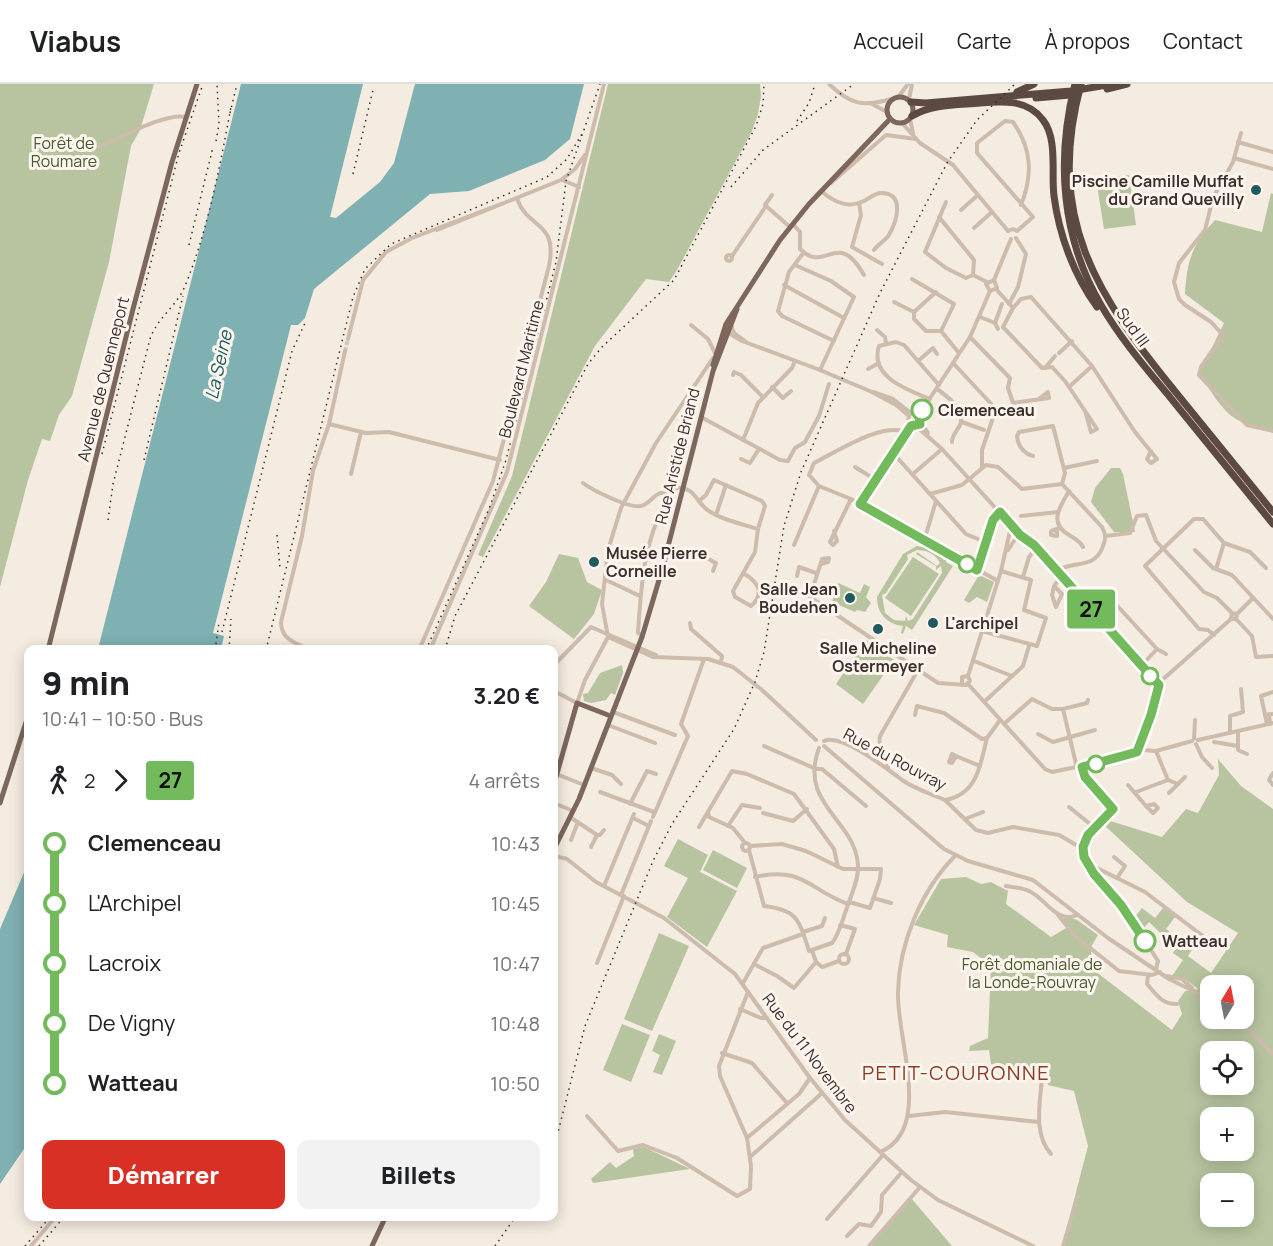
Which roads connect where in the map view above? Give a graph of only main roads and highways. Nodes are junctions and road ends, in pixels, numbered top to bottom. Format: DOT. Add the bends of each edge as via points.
graph roads {
  1 [pos="197,84"];
  2 [pos="1034,84"];
  3 [pos="1075,84"];
  4 [pos="1081,84"];
  5 [pos="1113,84"];
  6 [pos="1127,84"];
  7 [pos="994,99"];
  8 [pos="910,101"];
  9 [pos="1072,107"];
  10 [pos="911,117"];
  11 [pos="890,119"];
  12 [pos="725,339"];
  13 [pos="1129,346"];
  14 [pos="712,373"];
  15 [pos="1273,512"];
  16 [pos="1273,524"];
  17 [pos="49,645"];
  18 [pos="612,712"];
  19 [pos="24,728"];
  20 [pos="558,763"];
  21 [pos="0,803"];
  22 [pos="558,845"];
  23 [pos="384,1221"];
  24 [pos="372,1246"];
  1 -- 17 [label="main road, Avenue de Quenneport" via="133,309"];
  2 -- 7 [label="highway"];
  3 -- 9 [label="highway"];
  4 -- 9 [label="highway"];
  5 -- 7 [label="highway"];
  6 -- 7 [label="highway" via="1081,94"];
  7 -- 8 [label="highway"];
  7 -- 10 [label="highway" via="945,106"];
  7 -- 13 [label="highway" via="1025,106 1043,120 1065,244 1093,300"];
  8 -- 10 [label="main road"];
  8 -- 11 [label="main road" via="899,96 892,99 887,112"];
  9 -- 13 [label="highway, Sud III" via="1064,139 1063,171 1070,228 1090,285"];
  9 -- 15 [label="highway, Sud III" via="1068,155 1071,196 1083,250 1096,280 1144,354"];
  10 -- 11 [label="main road" via="902,123"];
  11 -- 12 [label="main road, Rue Aristide Briand" via="791,225 758,271 728,325"];
  12 -- 14 [label="main road, Rue Aristide Briand"];
  12 -- 14 [label="main road, Rue Aristide Briand" via="714,355"];
  13 -- 16 [label="highway, Sud III"];
  14 -- 18 [label="main road, Rue Aristide Briand" via="668,548 638,649"];
  18 -- 20 [label="main road" via="577,703"];
  18 -- 22 [label="main road, Rue Aristide Briand"];
  19 -- 21 [label="main road"];
  23 -- 24 [label="main road"];
}
